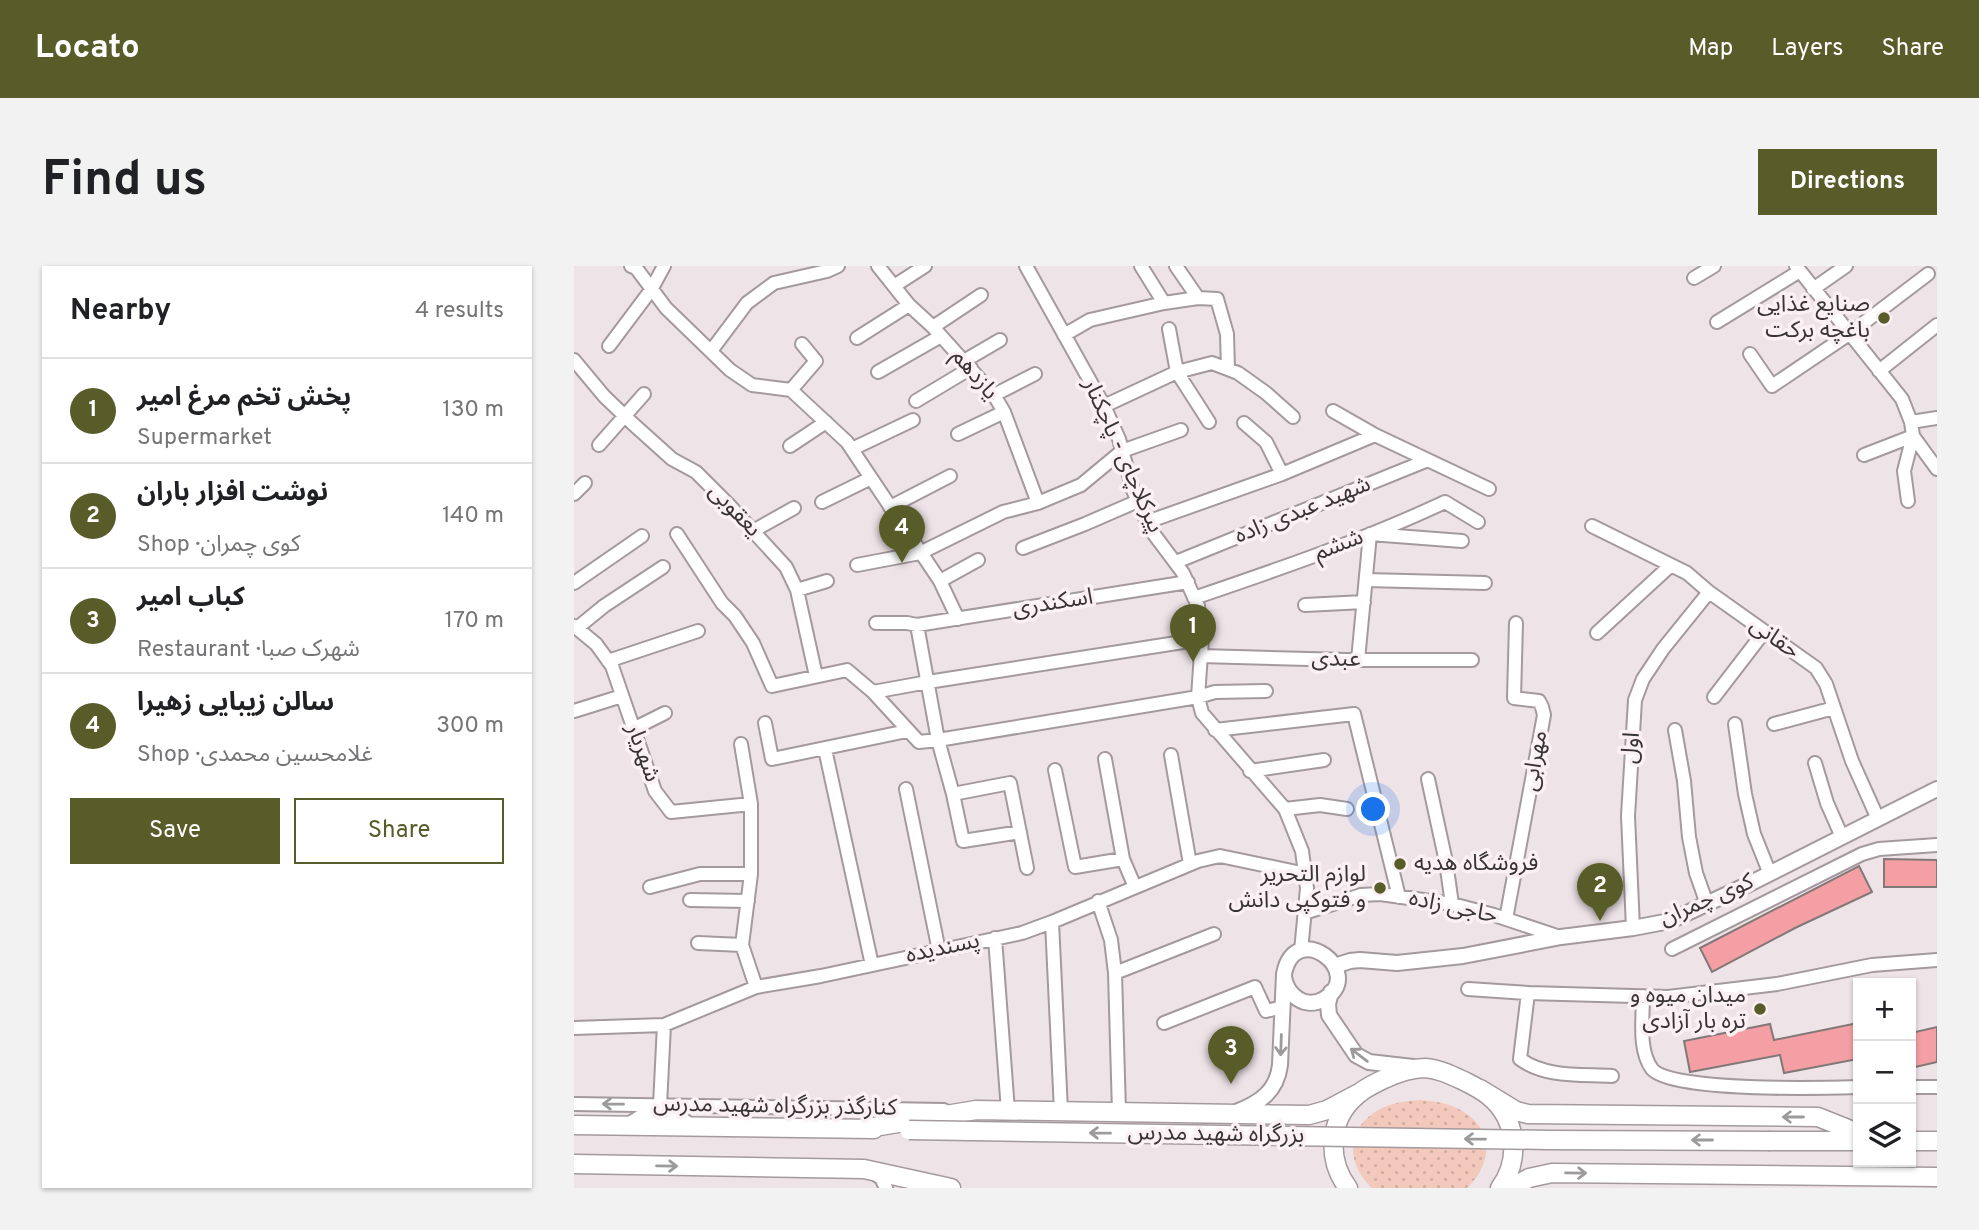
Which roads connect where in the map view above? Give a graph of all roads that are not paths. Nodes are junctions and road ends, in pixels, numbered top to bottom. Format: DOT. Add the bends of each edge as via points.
graph roads {
  1 [pos="631,266"];
  2 [pos="664,266"];
  3 [pos="838,266"];
  4 [pos="878,266"];
  5 [pos="925,266"];
  6 [pos="1026,266"];
  7 [pos="1141,266"];
  8 [pos="1177,266"];
  9 [pos="1714,266"];
  10 [pos="1846,266"];
  11 [pos="1798,269"];
  12 [pos="1928,274"];
  13 [pos="1694,278"];
  14 [pos="894,286"];
  15 [pos="1813,289"];
  16 [pos="652,290"];
  17 [pos="981,295"];
  18 [pos="1198,298"];
  19 [pos="1164,303"];
  20 [pos="909,305"];
  21 [pos="1717,322"];
  22 [pos="1937,325"];
  23 [pos="1168,329"];
  24 [pos="937,332"];
  25 [pos="1849,334"];
  26 [pos="1064,335"];
  27 [pos="857,338"];
  28 [pos="1000,340"];
  29 [pos="802,344"];
  30 [pos="609,346"];
  31 [pos="711,351"];
  32 [pos="1750,354"];
  33 [pos="574,360"];
  34 [pos="967,364"];
  35 [pos="1228,369"];
  36 [pos="1879,371"];
  37 [pos="878,372"];
  38 [pos="1177,372"];
  39 [pos="1035,374"];
  40 [pos="791,390"];
  41 [pos="644,394"];
  42 [pos="994,395"];
  43 [pos="916,401"];
  44 [pos="1104,406"];
  45 [pos="1333,411"];
  46 [pos="1004,412"];
  47 [pos="626,417"];
  48 [pos="1293,417"];
  49 [pos="1937,418"];
  50 [pos="913,420"];
  51 [pos="826,422"];
  52 [pos="1209,422"];
  53 [pos="1244,422"];
  54 [pos="1911,422"];
  55 [pos="1181,430"];
  56 [pos="958,434"];
  57 [pos="1375,435"];
  58 [pos="1913,436"];
  59 [pos="599,445"];
  60 [pos="790,446"];
  61 [pos="852,449"];
  62 [pos="1122,451"];
  63 [pos="1864,455"];
  64 [pos="1429,460"];
  65 [pos="1937,469"];
  66 [pos="1282,474"];
  67 [pos="950,476"];
  68 [pos="871,478"];
  69 [pos="585,483"];
  70 [pos="1489,489"];
  71 [pos="574,494"];
  72 [pos="1138,501"];
  73 [pos="1908,501"];
  74 [pos="822,502"];
  75 [pos="1038,503"];
  76 [pos="794,508"];
  77 [pos="890,508"];
  78 [pos="1147,522"];
  79 [pos="1478,522"];
  80 [pos="1592,526"];
  81 [pos="753,531"];
  82 [pos="677,534"];
  83 [pos="1370,534"];
  84 [pos="642,536"];
  85 [pos="1462,541"];
  86 [pos="1023,548"];
  87 [pos="920,553"];
  88 [pos="978,559"];
  89 [pos="1177,562"];
  90 [pos="857,565"];
  91 [pos="1671,565"];
  92 [pos="663,567"];
  93 [pos="1366,580"];
  94 [pos="827,581"];
  95 [pos="940,582"];
  96 [pos="1188,582"];
  97 [pos="574,583"];
  98 [pos="1485,583"];
  99 [pos="797,590"];
  100 [pos="1709,592"];
  101 [pos="1194,598"];
  102 [pos="1364,602"];
  103 [pos="1305,605"];
  104 [pos="958,619"];
  105 [pos="876,623"];
  106 [pos="1516,623"];
  107 [pos="918,625"];
  108 [pos="575,627"];
  109 [pos="698,631"];
  110 [pos="1764,632"];
  111 [pos="1597,633"];
  112 [pos="1202,639"];
  113 [pos="1201,656"];
  114 [pos="1358,660"];
  115 [pos="1472,660"];
  116 [pos="608,661"];
  117 [pos="816,676"];
  118 [pos="928,682"];
  119 [pos="1266,691"];
  120 [pos="873,692"];
  121 [pos="622,696"];
  122 [pos="1198,697"];
  123 [pos="1714,697"];
  124 [pos="1834,708"];
  125 [pos="574,711"];
  126 [pos="665,713"];
  127 [pos="765,723"];
  128 [pos="1735,724"];
  129 [pos="1774,724"];
  130 [pos="633,729"];
  131 [pos="1215,730"];
  132 [pos="1675,730"];
  133 [pos="907,731"];
  134 [pos="938,740"];
  135 [pos="741,744"];
  136 [pos="825,748"];
  137 [pos="1171,755"];
  138 [pos="1105,759"];
  139 [pos="1324,760"];
  140 [pos="1815,763"];
  141 [pos="1055,771"];
  142 [pos="1250,771"];
  143 [pos="1428,779"];
  144 [pos="906,789"];
  145 [pos="1937,789"];
  146 [pos="953,794"];
  147 [pos="751,804"];
  148 [pos="1285,809"];
  149 [pos="1348,809"];
  150 [pos="1878,819"];
  151 [pos="1020,832"];
  152 [pos="1842,837"];
  153 [pos="1937,845"];
  154 [pos="1123,859"];
  155 [pos="1190,864"];
  156 [pos="1027,868"];
  157 [pos="751,874"];
  158 [pos="1306,874"];
  159 [pos="1770,874"];
  160 [pos="650,887"];
  161 [pos="1135,887"];
  162 [pos="1399,897"];
  163 [pos="690,900"];
  164 [pos="748,901"];
  165 [pos="1098,901"];
  166 [pos="1452,904"];
  167 [pos="1707,904"];
  168 [pos="1304,913"];
  169 [pos="1506,919"];
  170 [pos="1052,922"];
  171 [pos="1633,928"];
  172 [pos="1214,934"];
  173 [pos="1561,937"];
  174 [pos="995,938"];
  175 [pos="698,943"];
  176 [pos="743,944"];
  177 [pos="1672,949"];
  178 [pos="939,951"];
  179 [pos="1301,951"];
  180 [pos="1937,960"];
  181 [pos="872,965"];
  182 [pos="1335,966"];
  183 [pos="1115,973"];
  184 [pos="1284,977"];
  185 [pos="756,987"];
  186 [pos="1468,989"];
  187 [pos="1331,992"];
  188 [pos="1528,993"];
  189 [pos="1643,996"];
  190 [pos="1283,1007"];
  191 [pos="1164,1023"];
  192 [pos="664,1025"];
  193 [pos="574,1028"];
  194 [pos="1424,1068"];
  195 [pos="1612,1076"];
  196 [pos="1853,1087"];
  197 [pos="1916,1087"];
  198 [pos="1937,1087"];
  199 [pos="1479,1089"];
  200 [pos="1361,1092"];
  201 [pos="574,1104"];
  202 [pos="660,1105"];
  203 [pos="976,1110"];
  204 [pos="1008,1111"];
  205 [pos="1060,1111"];
  206 [pos="1119,1112"];
  207 [pos="1232,1114"];
  208 [pos="574,1125"];
  209 [pos="627,1125"];
  210 [pos="691,1126"];
  211 [pos="862,1129"];
  212 [pos="1853,1131"];
  213 [pos="1853,1141"];
  214 [pos="1916,1141"];
  215 [pos="1937,1141"];
  216 [pos="574,1164"];
  217 [pos="869,1170"];
  218 [pos="1937,1177"];
  219 [pos="1816,1182"];
  220 [pos="886,1188"];
  221 [pos="951,1188"];
  222 [pos="1348,1188"];
  223 [pos="1500,1188"];
  224 [pos="1511,1188"];
  1 -- 16 [label="street"];
  2 -- 16 [label="street"];
  3 -- 31 [label="street" via="774,283 747,303"];
  4 -- 14 [label="street, یازدهم"];
  5 -- 14 [label="street"];
  6 -- 26 [label="street, پیرکلاچای - پاچکنار"];
  7 -- 19 [label="street"];
  8 -- 18 [label="street"];
  9 -- 13 [label="street"];
  10 -- 15 [label="street"];
  11 -- 15 [label="street"];
  11 -- 21 [label="street"];
  12 -- 25 [label="street"];
  14 -- 20 [label="street, یازدهم"];
  15 -- 25 [label="street"];
  16 -- 30 [label="street"];
  16 -- 31 [label="street"];
  17 -- 24 [label="street"];
  18 -- 19 [label="street"];
  18 -- 35 [label="street" via="1217,299 1227,334"];
  19 -- 26 [label="street" via="1090,320"];
  20 -- 24 [label="street, یازدهم"];
  20 -- 27 [label="street"];
  22 -- 36 [label="street"];
  23 -- 38 [label="street"];
  24 -- 34 [label="street, یازدهم"];
  24 -- 37 [label="street"];
  25 -- 32 [label="street" via="1772,386"];
  25 -- 36 [label="street"];
  26 -- 44 [label="street, پیرکلاچای - پاچکنار"];
  28 -- 34 [label="street"];
  29 -- 40 [label="street" via="816,360"];
  31 -- 40 [label="street" via="752,385"];
  33 -- 47 [label="street, یعقوبی"];
  34 -- 42 [label="street, یازدهم"];
  34 -- 43 [label="street"];
  35 -- 38 [label="street" via="1212,363"];
  35 -- 48 [label="street"];
  36 -- 54 [label="street" via="1902,399"];
  38 -- 44 [label="street"];
  38 -- 52 [label="street"];
  39 -- 42 [label="street"];
  40 -- 51 [label="street"];
  41 -- 47 [label="street"];
  42 -- 46 [label="street, یازدهم"];
  44 -- 62 [label="street, پیرکلاچای - پاچکنار"];
  45 -- 57 [label="street"];
  46 -- 56 [label="street"];
  46 -- 75 [label="street, یازدهم"];
  47 -- 59 [label="street"];
  47 -- 81 [label="street, یعقوبی" via="672,459 696,472"];
  49 -- 54 [label="street"];
  50 -- 61 [label="street"];
  51 -- 60 [label="street"];
  51 -- 61 [label="street"];
  53 -- 66 [label="street" via="1266,442"];
  54 -- 58 [label="street"];
  55 -- 62 [label="street"];
  57 -- 64 [label="street"];
  57 -- 66 [label="street"];
  58 -- 63 [label="street"];
  58 -- 65 [label="street"];
  58 -- 73 [label="street" via="1904,471"];
  61 -- 68 [label="street"];
  62 -- 72 [label="street, پیرکلاچای - پاچکنار"];
  62 -- 75 [label="street" via="1081,485"];
  64 -- 70 [label="street"];
  64 -- 89 [label="street, شهید عبدی زاده"];
  66 -- 78 [label="street"];
  67 -- 77 [label="street"];
  68 -- 74 [label="street"];
  68 -- 77 [label="street"];
  69 -- 71 [label="street"];
  72 -- 78 [label="street, پیرکلاچای - پاچکنار"];
  72 -- 86 [label="street"];
  75 -- 87 [label="street" via="1003,512"];
  76 -- 81 [label="street"];
  77 -- 87 [label="street"];
  78 -- 89 [label="street, پیرکلاچای - پاچکنار"];
  79 -- 83 [label="street, ششم" via="1445,502"];
  80 -- 91 [label="street, حقانی"];
  81 -- 99 [label="street, یعقوبی" via="786,567"];
  82 -- 117 [label="street" via="753,643 772,686"];
  83 -- 85 [label="street"];
  83 -- 93 [label="street"];
  83 -- 101 [label="street, ششم"];
  84 -- 97 [label="street"];
  87 -- 90 [label="street"];
  87 -- 95 [label="street"];
  88 -- 95 [label="street"];
  89 -- 96 [label="street, پیرکلاچای - پاچکنار"];
  91 -- 100 [label="street, حقانی"];
  91 -- 111 [label="street"];
  92 -- 108 [label="street"];
  93 -- 98 [label="street"];
  93 -- 102 [label="street"];
  94 -- 99 [label="street"];
  95 -- 104 [label="street"];
  96 -- 101 [label="street, پیرکلاچای - پاچکنار"];
  96 -- 104 [label="street, اسکندری"];
  99 -- 117 [label="street, یعقوبی"];
  100 -- 110 [label="street, حقانی"];
  100 -- 171 [label="street, اول" via="1663,649 1635,700 1628,816"];
  101 -- 112 [label="street, پیرکلاچای - پاچکنار"];
  102 -- 103 [label="street"];
  102 -- 114 [label="street"];
  104 -- 107 [label="street, اسکندری"];
  105 -- 107 [label="street, اسکندری"];
  106 -- 169 [label="street, مهرابی" via="1514,698 1539,701 1544,715"];
  107 -- 118 [label="street"];
  108 -- 116 [label="street, شهریار"];
  109 -- 116 [label="street"];
  110 -- 123 [label="street"];
  110 -- 124 [label="street, حقانی" via="1816,668"];
  112 -- 113 [label="street, پیرکلاچای - پاچکنار"];
  112 -- 118 [label="street"];
  113 -- 114 [label="street, عبدی"];
  113 -- 122 [label="street, پیرکلاچای - پاچکنار"];
  114 -- 115 [label="street, عبدی"];
  116 -- 121 [label="street, شهریار"];
  117 -- 120 [label="street" via="848,670"];
  118 -- 120 [label="street"];
  118 -- 134 [label="street"];
  119 -- 122 [label="street"];
  120 -- 133 [label="street"];
  121 -- 125 [label="street"];
  121 -- 130 [label="street, شهریار"];
  122 -- 131 [label="street" via="1202,713"];
  122 -- 134 [label="street"];
  124 -- 129 [label="street"];
  124 -- 150 [label="street, حقانی"];
  126 -- 130 [label="street"];
  127 -- 136 [label="street" via="772,759"];
  128 -- 159 [label="street" via="1754,834"];
  130 -- 147 [label="street, شهریار" via="655,791 671,812"];
  131 -- 142 [label="street"];
  131 -- 162 [label="street" via="1354,714"];
  132 -- 167 [label="street" via="1689,837"];
  133 -- 134 [label="street" via="919,742"];
  133 -- 136 [label="street"];
  134 -- 146 [label="street"];
  135 -- 147 [label="street"];
  136 -- 181 [label="street"];
  137 -- 155 [label="street"];
  138 -- 154 [label="street"];
  139 -- 142 [label="street"];
  140 -- 152 [label="street"];
  141 -- 154 [label="street" via="1075,867"];
  142 -- 148 [label="street"];
  143 -- 166 [label="street"];
  144 -- 178 [label="street"];
  145 -- 150 [label="main road, کوی چمران"];
  146 -- 151 [label="street" via="963,841"];
  146 -- 151 [label="street" via="1010,783"];
  147 -- 157 [label="street"];
  148 -- 149 [label="street" via="1320,805"];
  148 -- 158 [label="street"];
  150 -- 152 [label="main road, کوی چمران"];
  151 -- 156 [label="street"];
  152 -- 159 [label="main road, کوی چمران"];
  153 -- 177 [label="street" via="1862,854"];
  154 -- 161 [label="street"];
  155 -- 158 [label="street, پسندیده" via="1220,856"];
  155 -- 161 [label="street, پسندیده"];
  157 -- 160 [label="street" via="700,874"];
  157 -- 164 [label="street"];
  158 -- 168 [label="street"];
  159 -- 167 [label="main road, کوی چمران"];
  161 -- 165 [label="street, پسندیده"];
  162 -- 166 [label="street, حاجی زاده"];
  162 -- 168 [label="street, حاجی زاده" via="1362,895"];
  163 -- 164 [label="street"];
  164 -- 176 [label="street"];
  165 -- 170 [label="street, پسندیده"];
  165 -- 183 [label="street" via="1111,940"];
  166 -- 169 [label="street, حاجی زاده"];
  167 -- 171 [label="main road, کوی چمران" via="1671,921"];
  168 -- 179 [label="street"];
  169 -- 173 [label="street, حاجی زاده"];
  170 -- 174 [label="street, پسندیده"];
  170 -- 205 [label="street"];
  171 -- 173 [label="main road, کوی چمران"];
  172 -- 183 [label="street"];
  173 -- 182 [label="main road, کوی چمران" via="1463,956 1397,963 1360,960"];
  174 -- 178 [label="street, پسندیده"];
  174 -- 204 [label="street"];
  175 -- 176 [label="street"];
  176 -- 185 [label="street"];
  178 -- 181 [label="street, پسندیده"];
  179 -- 182 [label="main road" via="1321,951"];
  179 -- 184 [label="main road" via="1288,961"];
  180 -- 189 [label="street" via="1872,965 1693,995"];
  181 -- 185 [label="street, پسندیده"];
  182 -- 187 [label="main road" via="1337,979"];
  183 -- 206 [label="street"];
  184 -- 187 [label="main road" via="1290,992 1304,1002 1320,1001"];
  184 -- 190 [label="main road"];
  185 -- 192 [label="street, پسندیده"];
  186 -- 188 [label="street"];
  194 -- 187 [label="main road, one-way" via="1359,1058 1330,1017"];
  188 -- 189 [label="street"];
  188 -- 195 [label="street" via="1520,1059 1532,1068 1558,1073"];
  189 -- 196 [label="street" via="1644,1052 1653,1071 1670,1079 1720,1086"];
  190 -- 191 [label="street" via="1266,1011 1255,987"];
  190 -- 207 [label="main road, one-way" via="1275,1084 1262,1099"];
  192 -- 193 [label="street, پسندیده"];
  192 -- 202 [label="street"];
  194 -- 199 [label="highway"];
  194 -- 200 [label="highway, بزرگراه شهید مدرس" via="1401,1072"];
  197 -- 198 [label="street"];
  212 -- 199 [label="highway, one-way" via="1818,1117 1528,1114"];
  199 -- 223 [label="highway" via="1500,1107 1513,1135 1512,1162"];
  200 -- 207 [label="highway, بزرگراه شهید مدرس" via="1311,1115"];
  200 -- 222 [label="highway" via="1342,1113 1334,1136 1336,1165"];
  202 -- 201 [label="street, کنارگذر بزرگراه شهید مدرس, one-way"];
  202 -- 203 [label="street, کنارگذر بزرگراه شهید مدرس"];
  202 -- 209 [label="main road"];
  202 -- 210 [label="main road"];
  203 -- 204 [label="highway, بزرگراه شهید مدرس"];
  203 -- 211 [label="highway, بزرگراه شهید مدرس"];
  204 -- 205 [label="highway, بزرگراه شهید مدرس"];
  205 -- 206 [label="highway, بزرگراه شهید مدرس"];
  206 -- 207 [label="highway, بزرگراه شهید مدرس"];
  208 -- 209 [label="highway, بزرگراه شهید مدرس"];
  209 -- 210 [label="highway, بزرگراه شهید مدرس"];
  210 -- 211 [label="highway, بزرگراه شهید مدرس"];
  213 -- 211 [label="highway, بزرگراه شهید مدرس, one-way, bridge"];
  214 -- 215 [label="highway"];
  216 -- 217 [label="highway, one-way"];
  217 -- 220 [label="street"];
  217 -- 221 [label="highway"];
  218 -- 219 [label="highway"];
  224 -- 219 [label="highway, one-way" via="1552,1172"];
}
